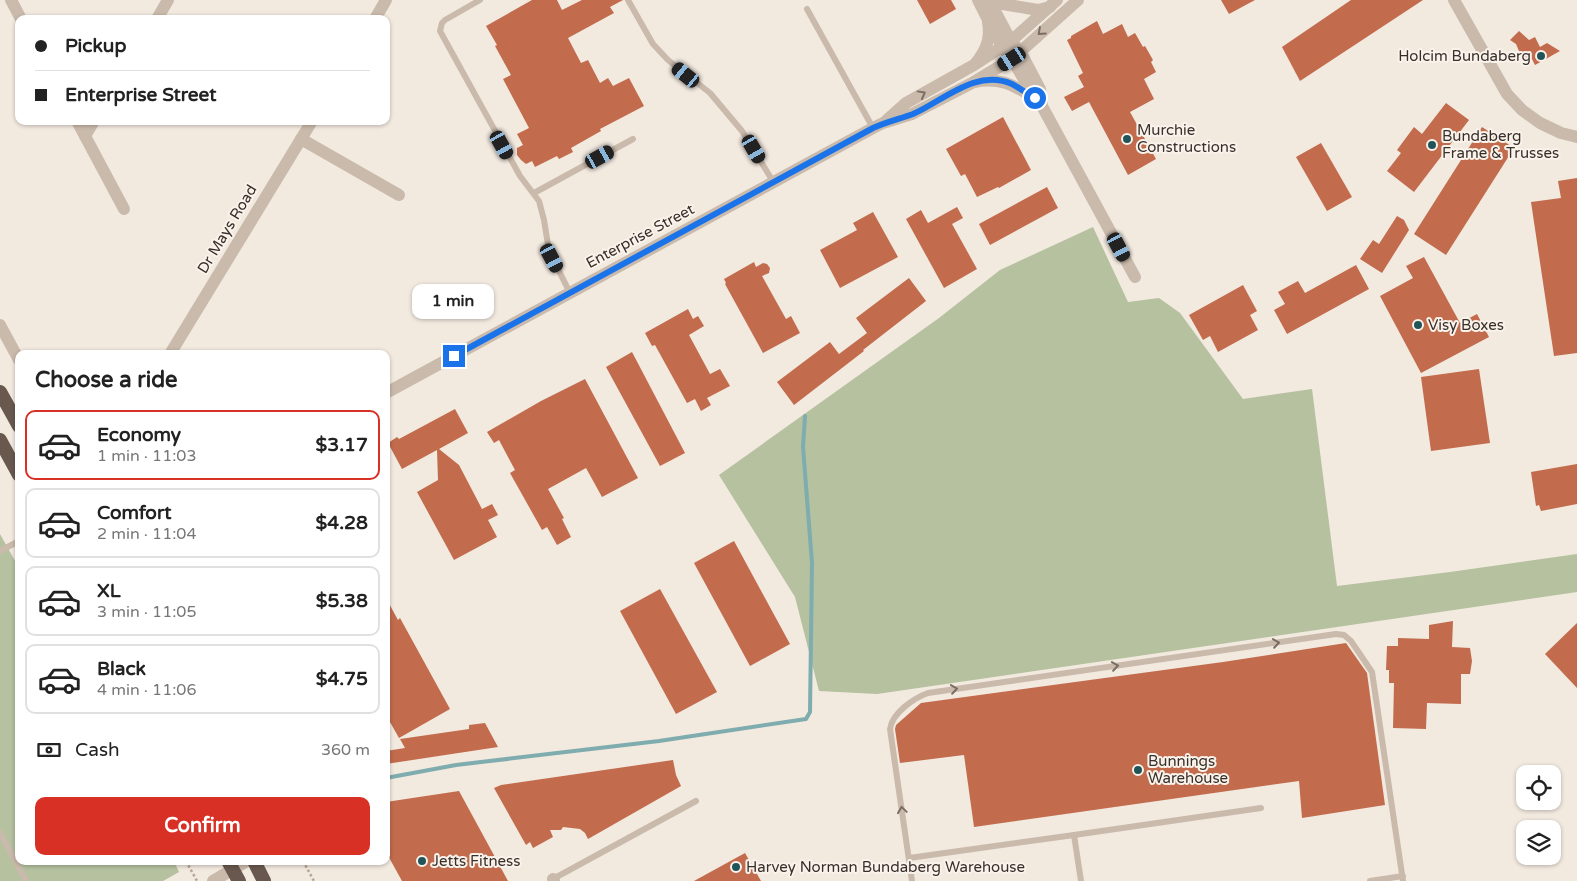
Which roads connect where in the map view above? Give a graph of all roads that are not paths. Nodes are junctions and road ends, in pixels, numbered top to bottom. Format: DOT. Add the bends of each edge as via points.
graph roads {
  1 [pos="11,0"];
  2 [pos="168,0"];
  3 [pos="386,0"];
  4 [pos="480,0"];
  5 [pos="628,0"];
  6 [pos="978,0"];
  7 [pos="990,0"];
  8 [pos="1078,0"];
  9 [pos="1454,0"];
  10 [pos="1053,3"];
  11 [pos="807,9"];
  12 [pos="20,15"];
  13 [pos="159,15"];
  14 [pos="377,15"];
  15 [pos="987,17"];
  16 [pos="1007,44"];
  17 [pos="1016,55"];
  18 [pos="974,65"];
  19 [pos="974,82"];
  20 [pos="1038,102"];
  21 [pos="79,125"];
  22 [pos="92,125"];
  23 [pos="310,125"];
  24 [pos="878,126"];
  25 [pos="85,136"];
  26 [pos="1577,137"];
  27 [pos="301,139"];
  28 [pos="633,139"];
  29 [pos="774,182"];
  30 [pos="534,193"];
  31 [pos="399,195"];
  32 [pos="124,209"];
  33 [pos="1135,276"];
  34 [pos="570,292"];
  35 [pos="0,325"];
  36 [pos="172,350"];
  37 [pos="15,353"];
  38 [pos="390,391"];
  39 [pos="0,392"];
  40 [pos="15,419"];
  41 [pos="0,440"];
  42 [pos="15,468"];
  43 [pos="15,543"];
  44 [pos="0,551"];
  45 [pos="696,801"];
  46 [pos="1261,808"];
  47 [pos="0,833"];
  48 [pos="1074,835"];
  49 [pos="909,858"];
  50 [pos="15,861"];
  51 [pos="17,865"];
  52 [pos="256,865"];
  53 [pos="233,871"];
  54 [pos="1403,879"];
  55 [pos="554,880"];
  56 [pos="26,881"];
  57 [pos="213,881"];
  58 [pos="264,881"];
  59 [pos="912,881"];
  60 [pos="1081,881"];
  61 [pos="1370,881"];
  1 -- 12 [label="street"];
  2 -- 13 [label="street"];
  3 -- 14 [label="street"];
  4 -- 30 [label="lane" via="445,20 440,31 520,176"];
  5 -- 29 [label="lane" via="653,44 710,94 737,124"];
  6 -- 15 [label="street"];
  7 -- 10 [label="street" via="1038,10"];
  7 -- 16 [label="street"];
  8 -- 17 [label="street, Enterprise Street, one-way"];
  9 -- 26 [label="street" via="1506,94 1540,123"];
  10 -- 16 [label="street, Enterprise Street"];
  11 -- 24 [label="lane"];
  15 -- 16 [label="street"];
  15 -- 18 [label="street" via="988,41"];
  16 -- 17 [label="street"];
  16 -- 18 [label="street, Enterprise Street"];
  17 -- 19 [label="street, Enterprise Street"];
  17 -- 20 [label="street" via="1040,89"];
  24 -- 18 [label="street, Enterprise Street, one-way" via="906,103"];
  19 -- 20 [label="street" via="986,79 1012,84"];
  19 -- 24 [label="street, Enterprise Street" via="912,114"];
  20 -- 33 [label="street"];
  21 -- 25 [label="street"];
  22 -- 25 [label="street"];
  23 -- 27 [label="street, Dr Mays Road"];
  24 -- 29 [label="street, Enterprise Street"];
  25 -- 32 [label="street"];
  27 -- 31 [label="street"];
  27 -- 36 [label="street, Dr Mays Road"];
  28 -- 30 [label="lane"];
  29 -- 34 [label="street, Enterprise Street"];
  30 -- 34 [label="lane" via="542,210 549,252"];
  34 -- 38 [label="street, Enterprise Street"];
  35 -- 37 [label="street"];
  39 -- 40 [label="highway"];
  41 -- 42 [label="highway"];
  43 -- 44 [label="lane"];
  45 -- 55 [label="lane"];
  46 -- 48 [label="lane"];
  47 -- 50 [label="lane"];
  48 -- 49 [label="lane"];
  48 -- 60 [label="lane"];
  49 -- 54 [label="lane, one-way" via="890,729 896,716 921,695 1336,634 1351,640 1372,672"];
  49 -- 59 [label="lane"];
  51 -- 56 [label="lane"];
  52 -- 58 [label="highway"];
  53 -- 57 [label="street"];
  54 -- 61 [label="lane"];
}
